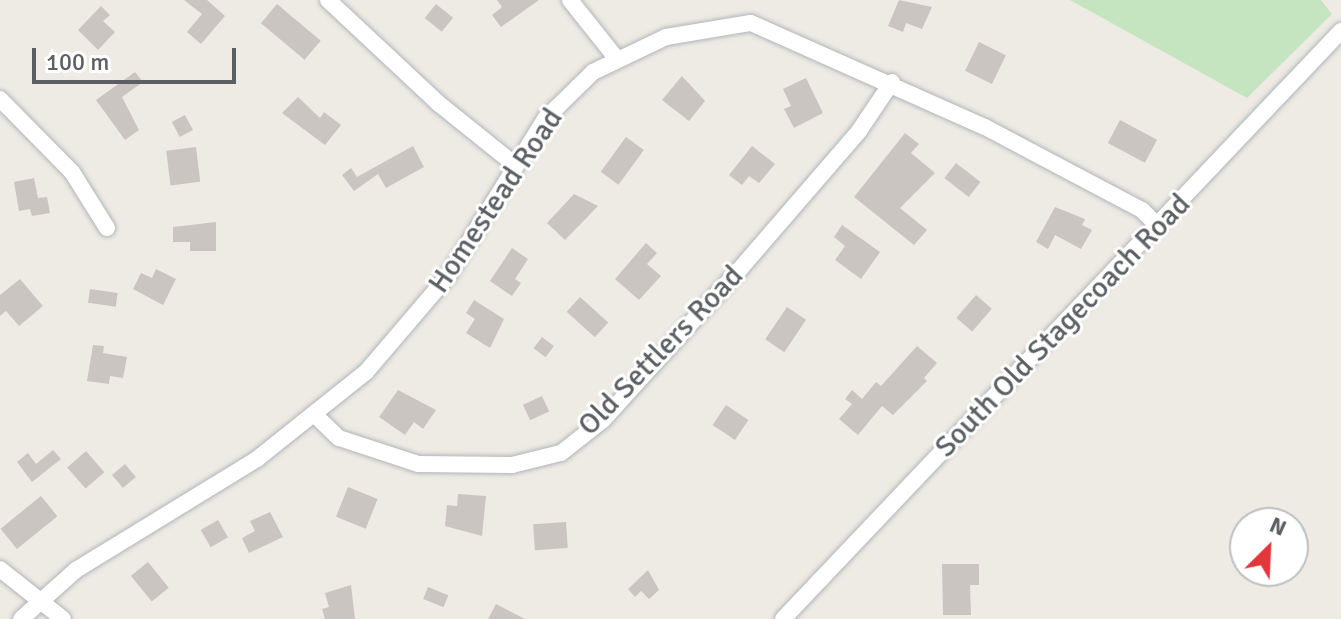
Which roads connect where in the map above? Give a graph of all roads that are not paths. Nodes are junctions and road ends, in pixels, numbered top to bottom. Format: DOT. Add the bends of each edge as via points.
graph roads {
  1 [pos="328,0"];
  2 [pos="570,0"];
  3 [pos="1341,31"];
  4 [pos="617,59"];
  5 [pos="892,82"];
  6 [pos="0,99"];
  7 [pos="514,164"];
  8 [pos="1158,226"];
  9 [pos="107,228"];
  10 [pos="315,415"];
  11 [pos="0,569"];
  12 [pos="38,598"];
  13 [pos="21,619"];
  14 [pos="63,619"];
  15 [pos="783,619"];
  1 -- 7 [label="street" via="438,103"];
  2 -- 4 [label="street"];
  3 -- 8 [label="street, South Old Stagecoach Road"];
  4 -- 5 [label="street, Homestead Road" via="666,37 751,23"];
  4 -- 7 [label="street, Homestead Road" via="593,72 545,119"];
  5 -- 8 [label="street, Homestead Road" via="1092,182 1142,210"];
  5 -- 10 [label="street, Old Settlers Road" via="859,131 740,269 603,420 561,453 512,465 418,464 339,438"];
  6 -- 9 [label="street" via="72,172"];
  7 -- 10 [label="street, Homestead Road" via="448,276 366,372"];
  8 -- 15 [label="street, South Old Stagecoach Road"];
  10 -- 12 [label="street, Homestead Road"];
  11 -- 12 [label="street"];
  12 -- 13 [label="street, Homestead Road"];
  12 -- 14 [label="street"];
}
